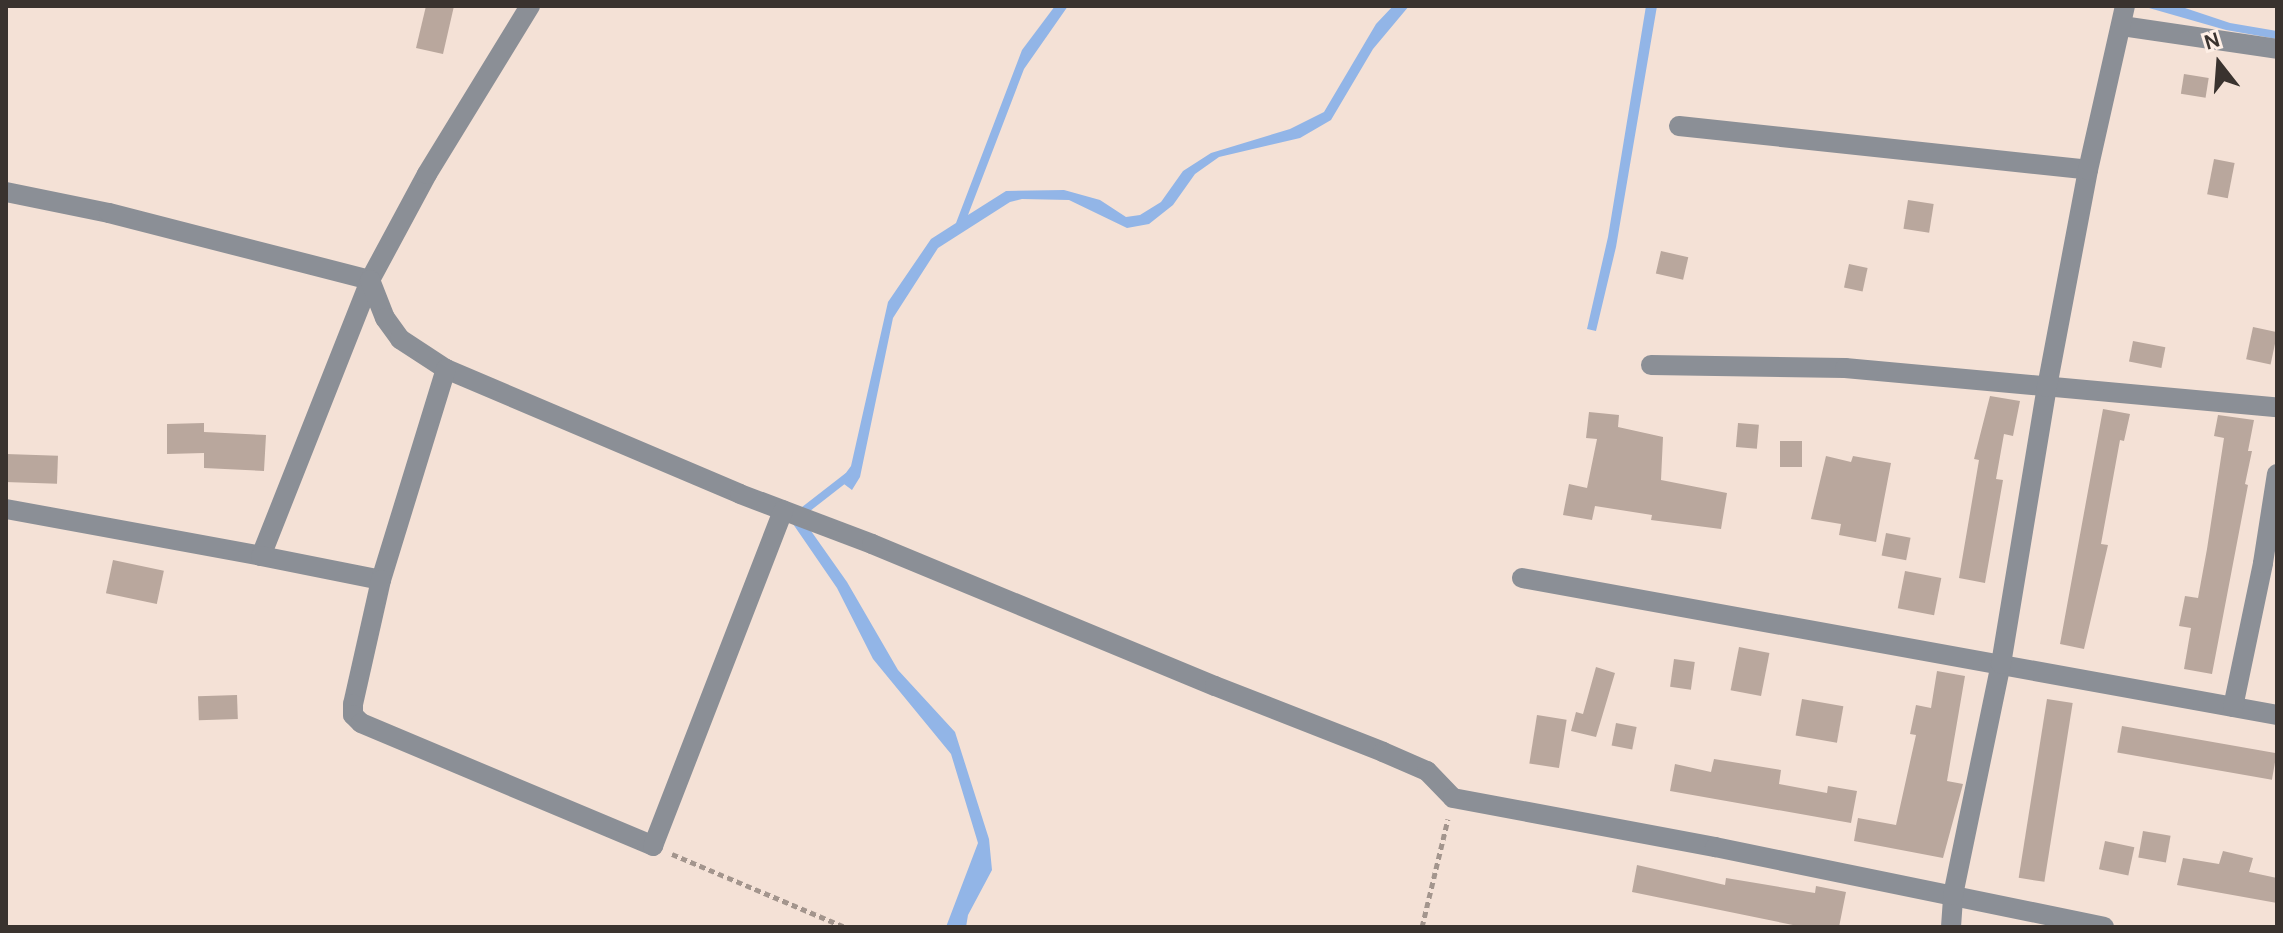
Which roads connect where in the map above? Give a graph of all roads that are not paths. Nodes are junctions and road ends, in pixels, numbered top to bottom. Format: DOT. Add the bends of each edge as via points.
graph roads {
  1 [pos="530,6"];
  2 [pos="2124,14"];
  3 [pos="2277,49"];
  4 [pos="1679,126"];
  5 [pos="2088,170"];
  6 [pos="6,192"];
  7 [pos="370,280"];
  8 [pos="1651,365"];
  9 [pos="446,369"];
  10 [pos="2047,387"];
  11 [pos="2277,407"];
  12 [pos="2277,474"];
  13 [pos="6,509"];
  14 [pos="793,513"];
  15 [pos="261,556"];
  16 [pos="1522,578"];
  17 [pos="381,580"];
  18 [pos="2001,664"];
  19 [pos="2233,707"];
  20 [pos="2277,715"];
  21 [pos="1953,895"];
  22 [pos="1951,927"];
  23 [pos="2104,927"];
  1 -- 7 [label="street" via="427,174"];
  2 -- 3 [label="street"];
  2 -- 5 [label="street"];
  4 -- 5 [label="street"];
  5 -- 10 [label="street"];
  6 -- 7 [label="street"];
  7 -- 9 [label="street" via="400,339"];
  7 -- 15 [label="street"];
  8 -- 10 [label="street" via="1845,368"];
  9 -- 14 [label="street"];
  9 -- 17 [label="street"];
  10 -- 11 [label="street"];
  10 -- 18 [label="street"];
  12 -- 19 [label="street"];
  13 -- 15 [label="street"];
  14 -- 17 [label="street" via="653,846 361,723 353,715 353,704"];
  14 -- 21 [label="street" via="1394,756 1427,771 1453,798"];
  15 -- 17 [label="street"];
  16 -- 18 [label="street"];
  18 -- 19 [label="street"];
  18 -- 21 [label="street"];
  19 -- 20 [label="street"];
  21 -- 22 [label="street"];
  21 -- 23 [label="street"];
}
